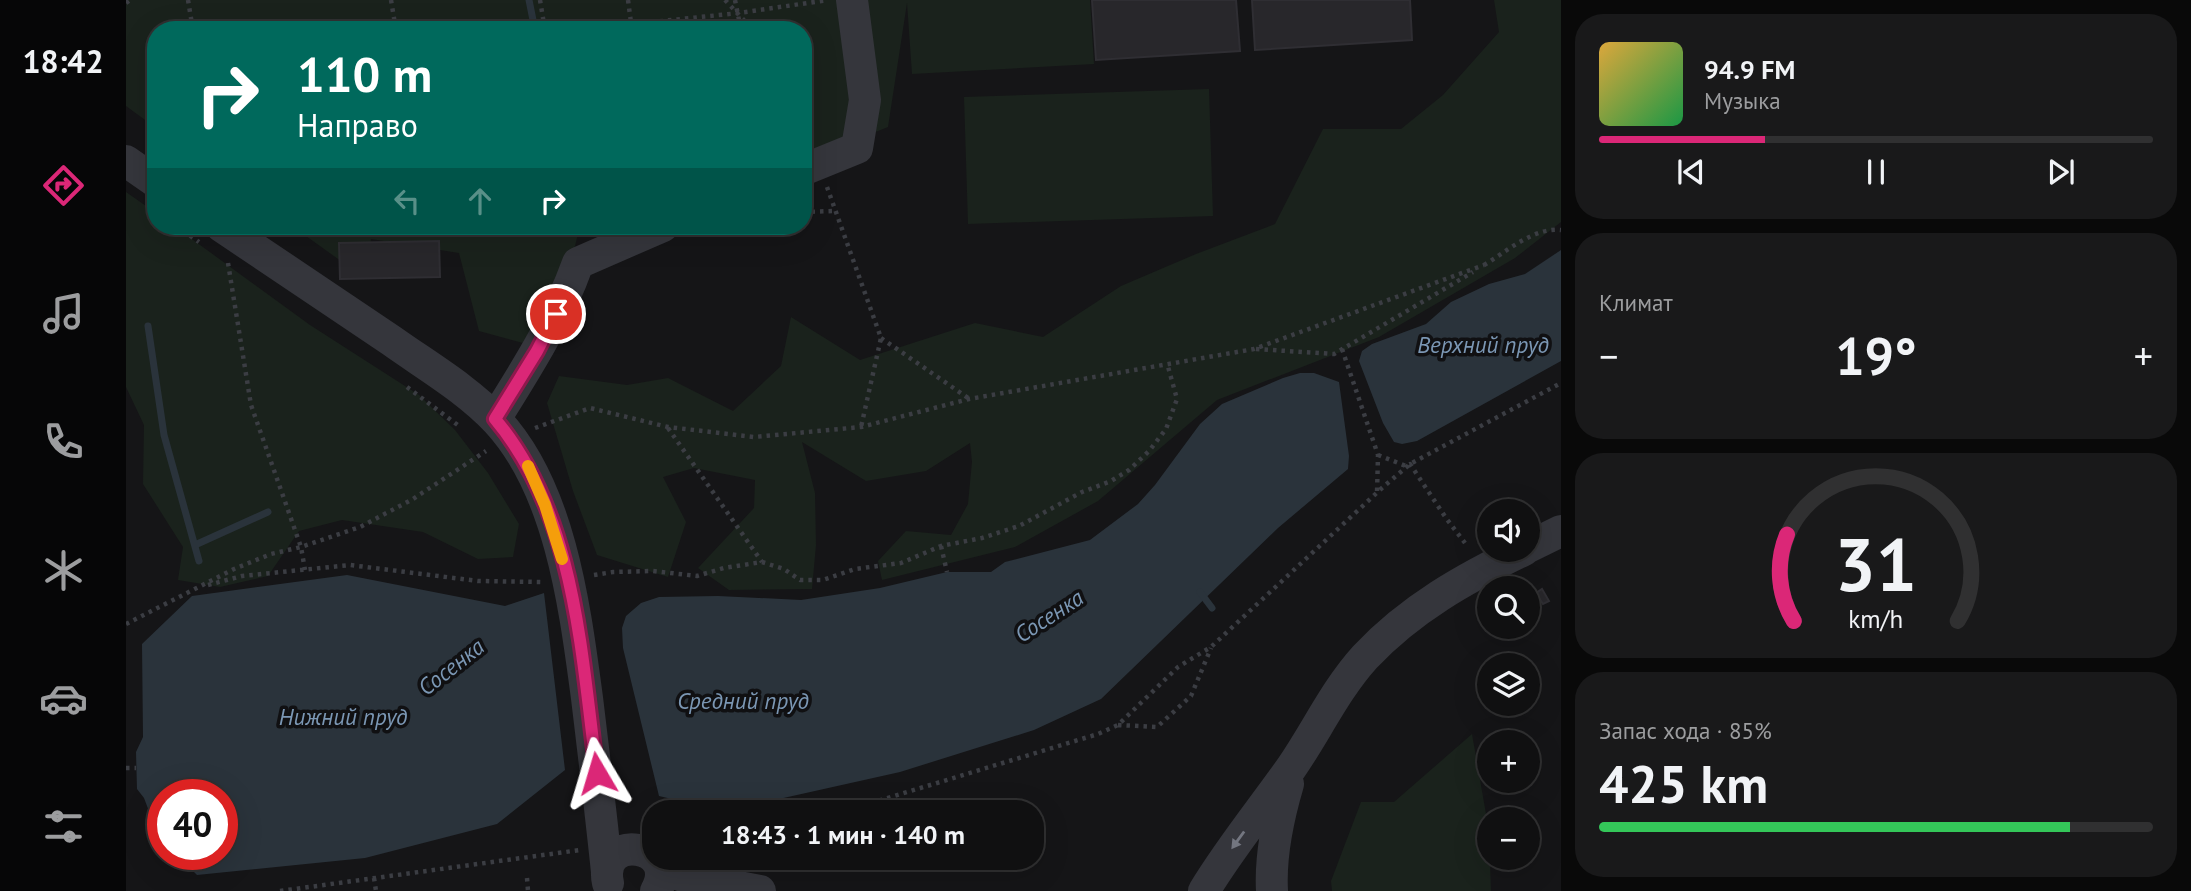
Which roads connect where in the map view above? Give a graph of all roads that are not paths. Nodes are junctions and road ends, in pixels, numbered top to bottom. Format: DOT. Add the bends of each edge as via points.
graph roads {
  1 [pos="852,0"];
  2 [pos="126,162"];
  3 [pos="812,167"];
  4 [pos="147,176"];
  5 [pos="234,235"];
  6 [pos="642,235"];
  7 [pos="493,434"];
  8 [pos="1561,531"];
  9 [pos="1540,541"];
  10 [pos="1498,562"];
  11 [pos="1293,765"];
  12 [pos="600,797"];
  13 [pos="642,851"];
  14 [pos="642,853"];
  15 [pos="659,870"];
  16 [pos="670,870"];
  17 [pos="606,883"];
  18 [pos="697,885"];
  19 [pos="659,891"];
  20 [pos="760,891"];
  21 [pos="1204,891"];
  22 [pos="1272,891"];
  1 -- 3 [label="street" via="865,100 857,148"];
  2 -- 4 [label="street"];
  5 -- 7 [label="street" via="453,383"];
  6 -- 7 [label="street" via="578,263 566,296"];
  7 -- 12 [label="street" via="509,435 529,468 560,548 574,603"];
  8 -- 9 [label="street"];
  10 -- 11 [label="street" via="1407,617 1364,659"];
  11 -- 21 [label="street, one-way"];
  11 -- 22 [label="street" via="1279,815"];
  12 -- 13 [label="street" via="615,827"];
  12 -- 17 [label="street"];
  14 -- 17 [label="street" via="621,852 614,857"];
  15 -- 19 [label="street"];
  16 -- 18 [label="street"];
  18 -- 19 [label="street" via="684,883"];
  18 -- 20 [label="street"];
}
